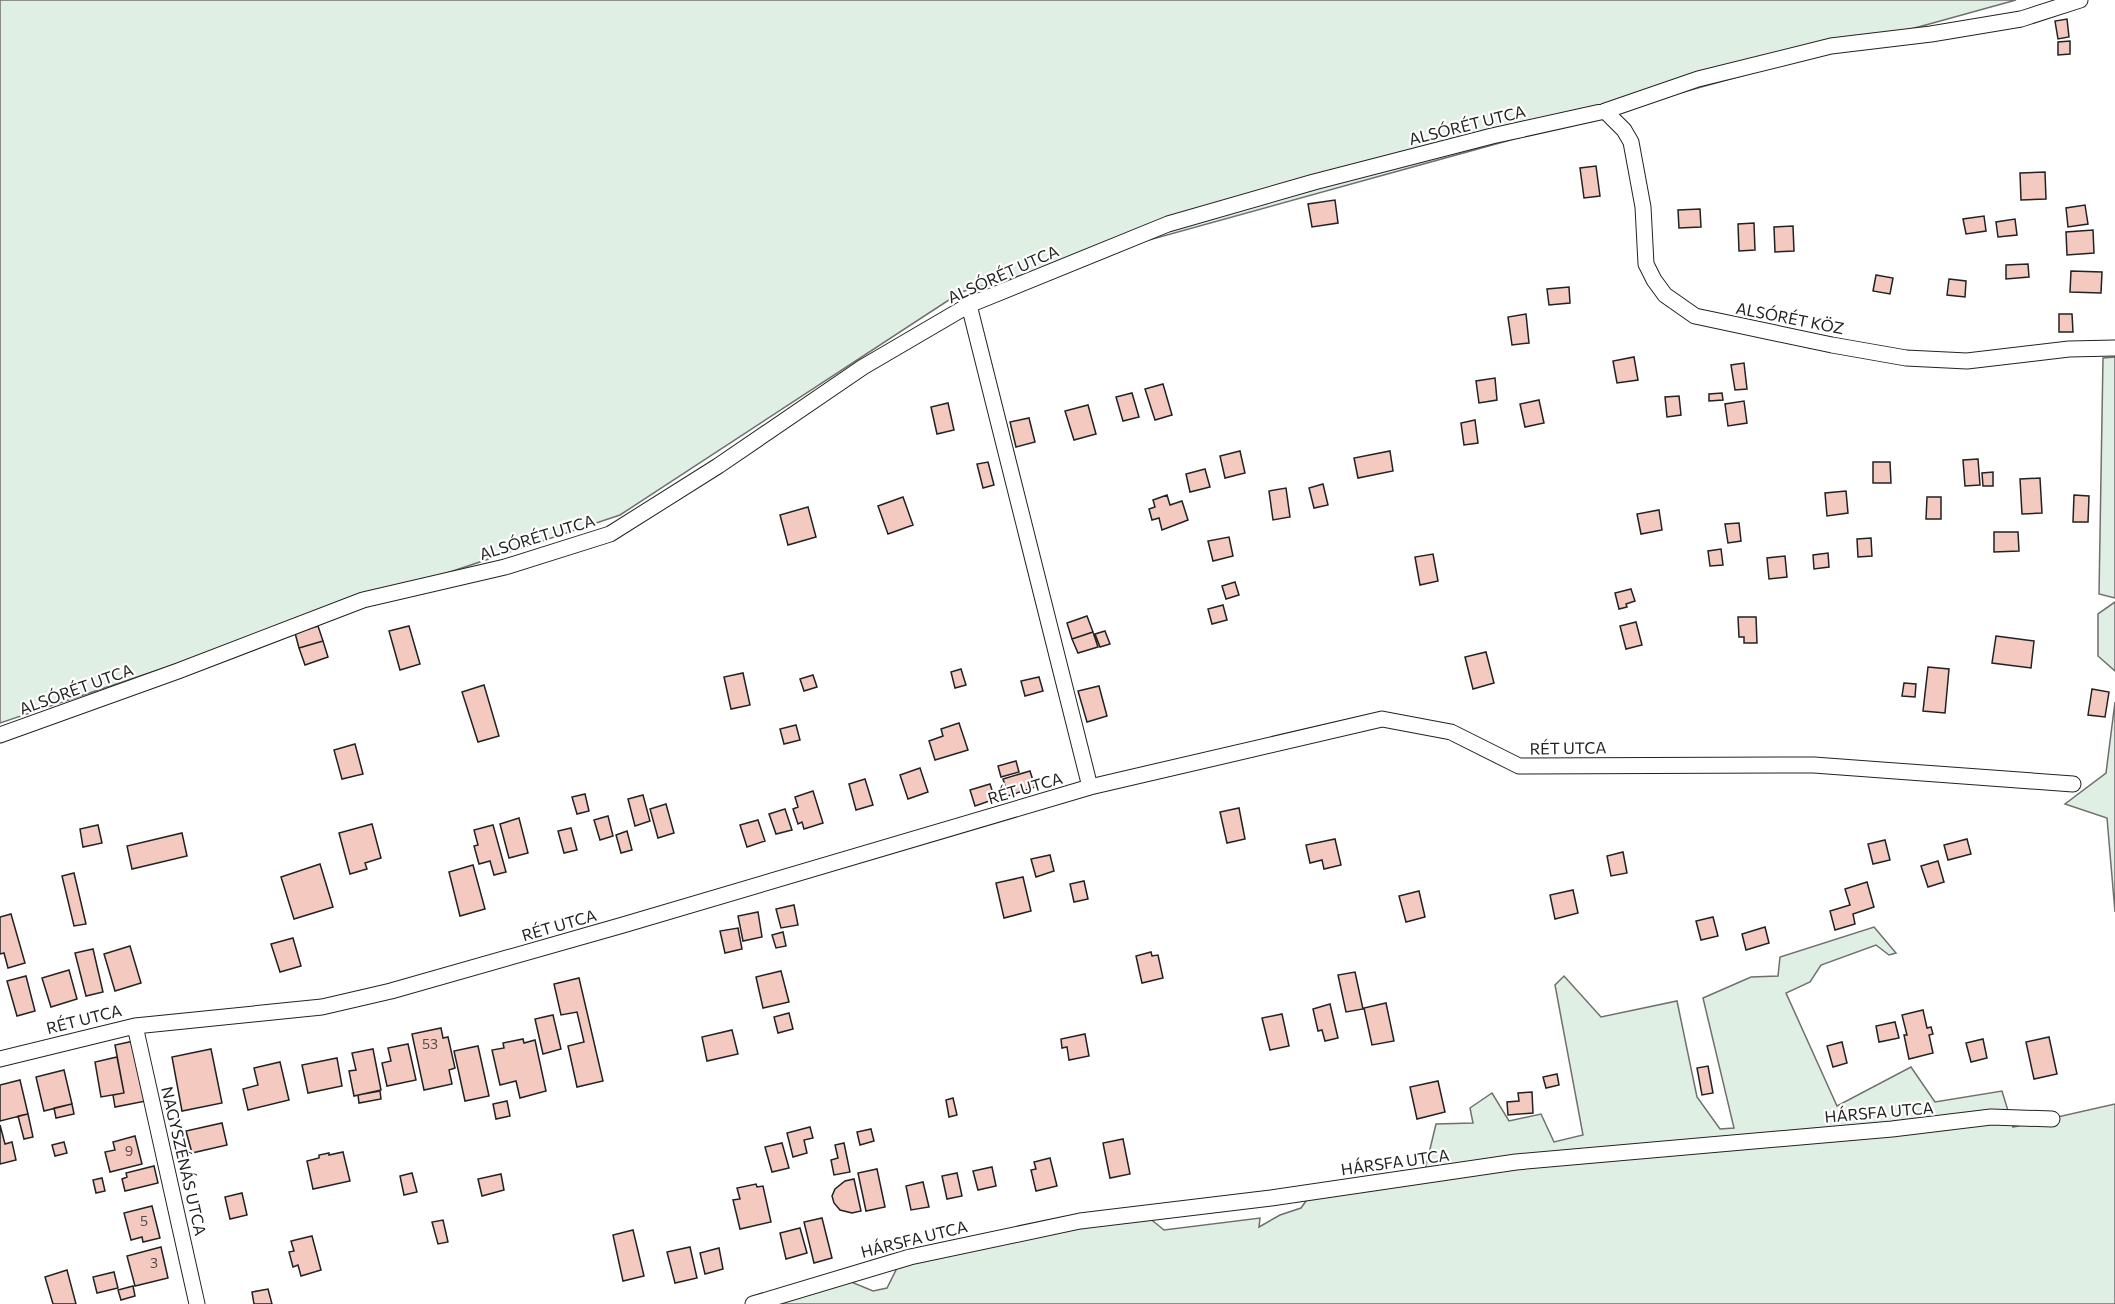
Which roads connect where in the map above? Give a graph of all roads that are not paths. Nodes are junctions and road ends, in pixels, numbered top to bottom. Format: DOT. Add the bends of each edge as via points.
graph roads {
  1 [pos="2080,0"];
  2 [pos="1605,111"];
  3 [pos="969,305"];
  4 [pos="2115,348"];
  5 [pos="0,735"];
  6 [pos="2073,784"];
  7 [pos="1090,787"];
  8 [pos="135,1026"];
  9 [pos="0,1059"];
  10 [pos="2052,1119"];
  11 [pos="198,1304"];
  12 [pos="753,1304"];
  1 -- 2 [label="street, ALSÓRÉT UTCA" via="2021,19 1831,46 1698,79"];
  2 -- 3 [label="street, ALSÓRÉT UTCA" via="1314,182 1168,224"];
  2 -- 4 [label="street, ALSÓRÉT KÖZ" via="1631,142 1643,207 1646,264 1665,295 1695,316 1906,358 1967,361 2069,349"];
  3 -- 5 [label="street, ALSÓRÉT UTCA" via="863,367 610,534 506,567 363,600"];
  3 -- 7 [label="street"];
  6 -- 7 [label="street, RÉT UTCA" via="1814,765 1519,766 1451,732 1382,719"];
  7 -- 8 [label="street, RÉT UTCA" via="391,992 322,1007"];
  8 -- 9 [label="street, RÉT UTCA"];
  8 -- 11 [label="street, NAGYSZÉNÁS UTCA"];
  10 -- 12 [label="street, HÁRSFA UTCA" via="1982,1118 1516,1162 1271,1198 1123,1214 910,1257"];
}
